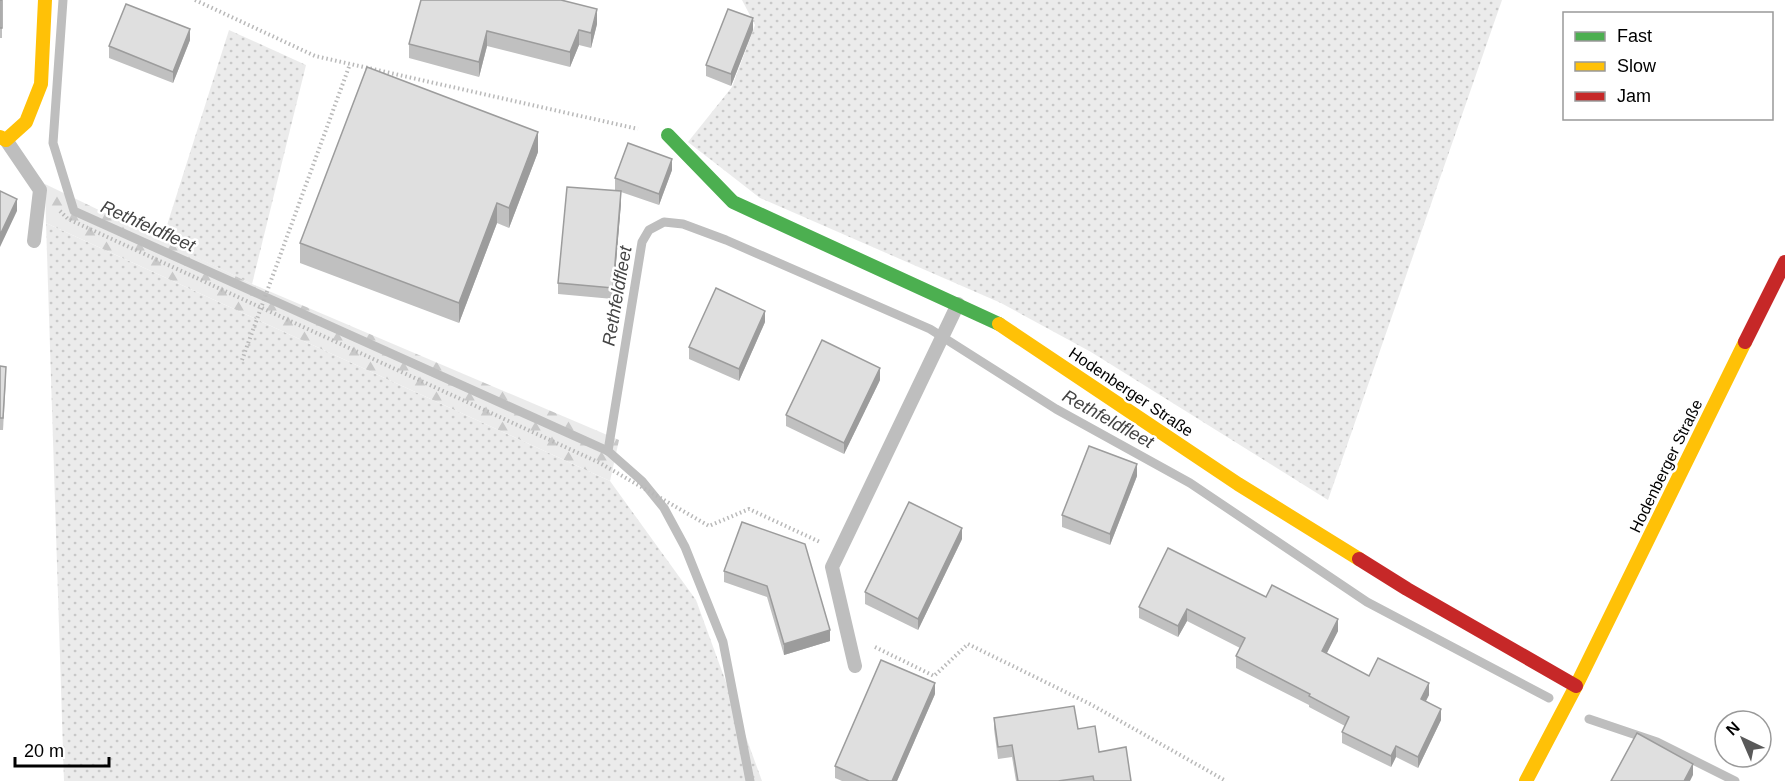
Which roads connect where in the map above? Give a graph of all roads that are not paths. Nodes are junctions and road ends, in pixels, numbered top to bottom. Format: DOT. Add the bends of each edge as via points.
graph roads {
  1 [pos="45,0"];
  2 [pos="668,135"];
  3 [pos="3,138"];
  4 [pos="34,241"];
  5 [pos="1785,262"];
  6 [pos="958,304"];
  7 [pos="855,666"];
  8 [pos="1576,686"];
  9 [pos="1526,781"];
  1 -- 3 [label="street" via="41,84 26,122"];
  2 -- 6 [label="street, Hodenberger Straße" via="733,202"];
  3 -- 4 [label="lane" via="40,190"];
  5 -- 8 [label="street, Hodenberger Straße"];
  6 -- 7 [label="lane" via="832,567"];
  6 -- 8 [label="street, Hodenberger Straße" via="997,322 1238,484"];
  8 -- 9 [label="street, Hodenberger Straße"];
}
